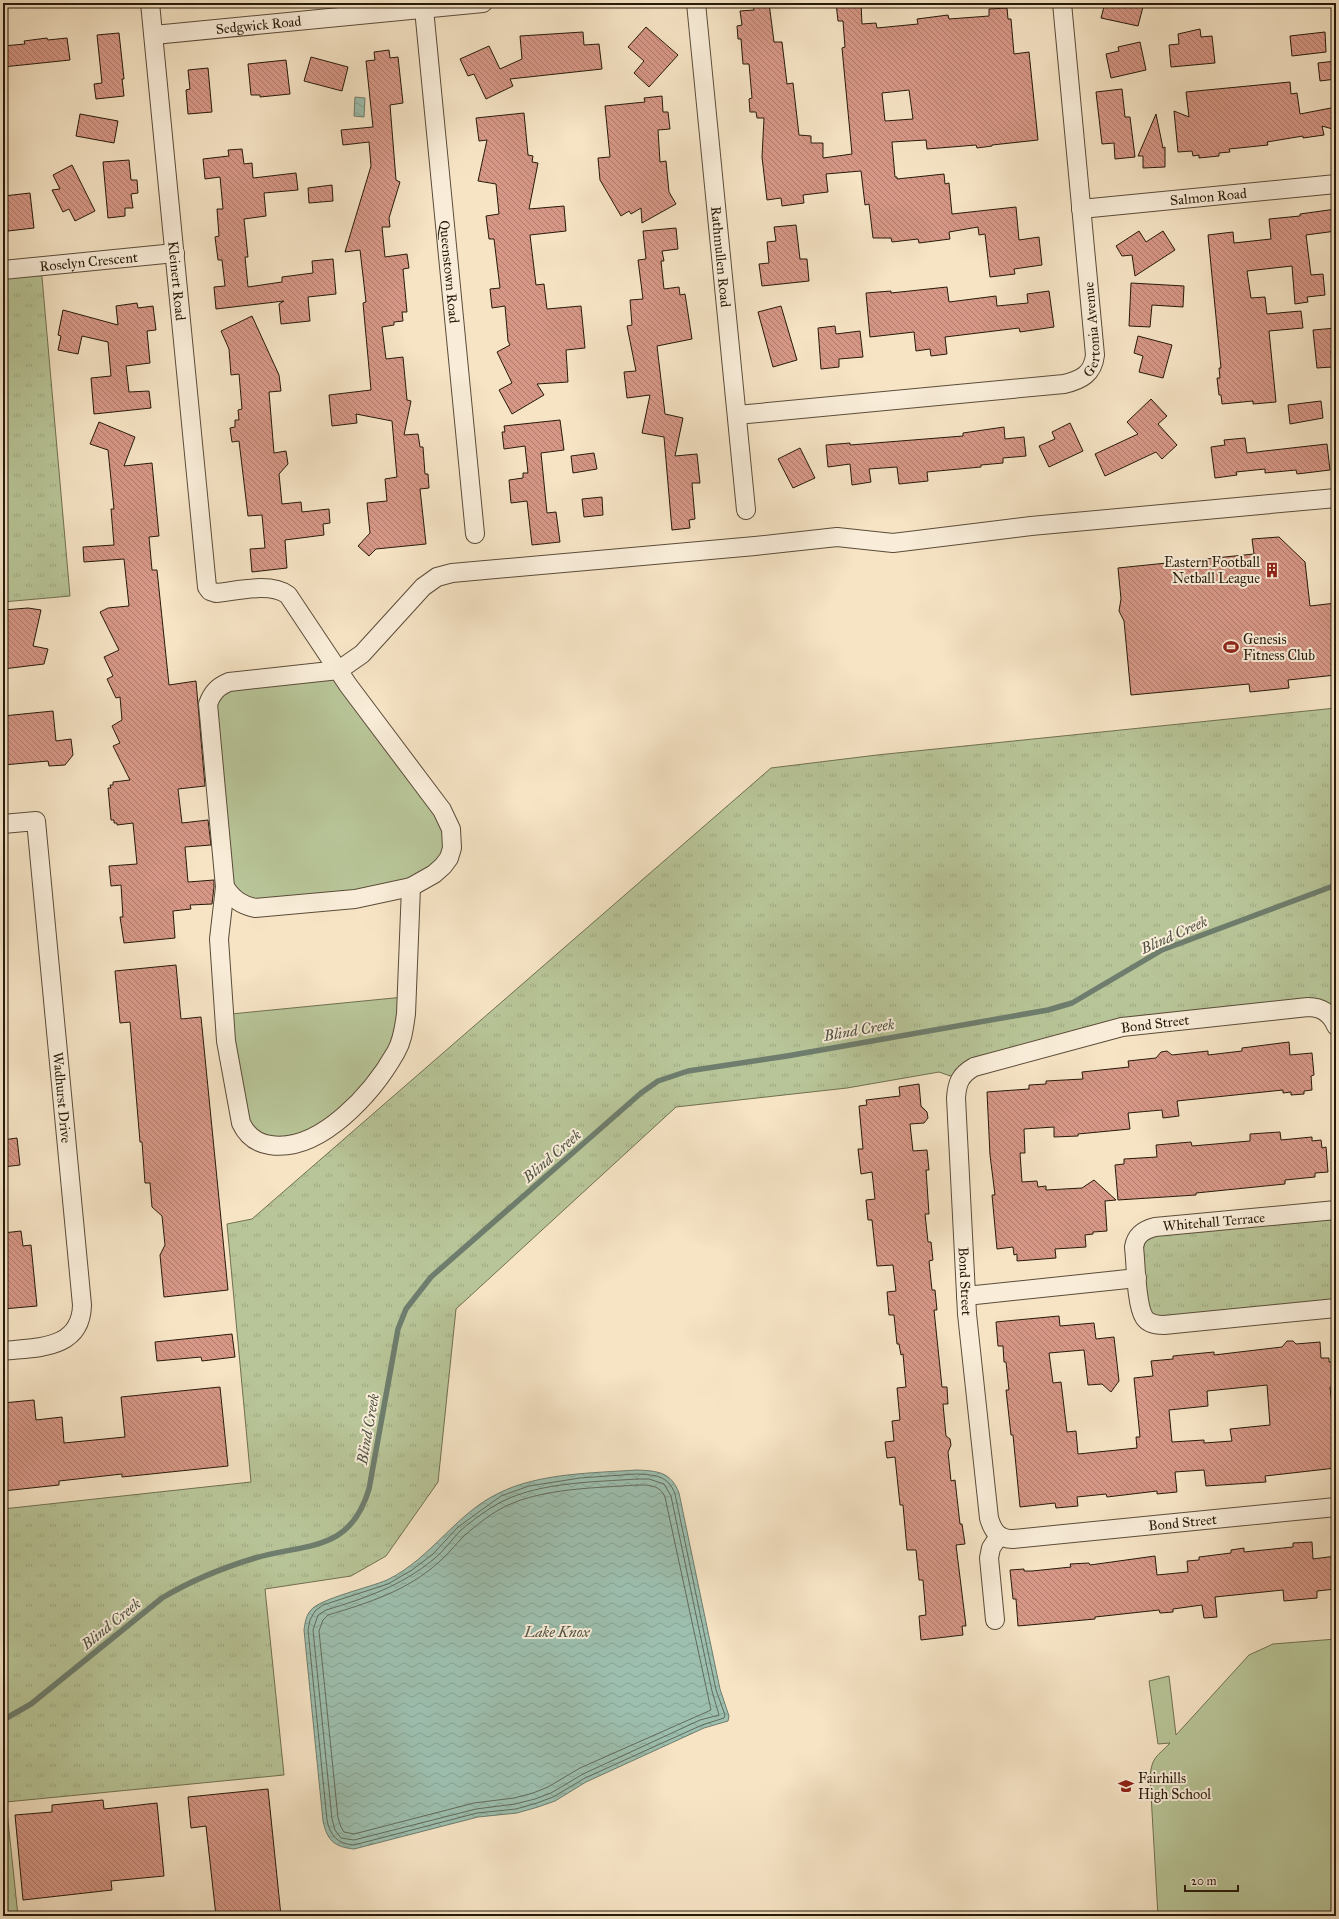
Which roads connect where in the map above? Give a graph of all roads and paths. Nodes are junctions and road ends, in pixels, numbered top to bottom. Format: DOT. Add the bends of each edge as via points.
graph roads {
  1 [pos="150,3"];
  2 [pos="483,3"];
  3 [pos="696,3"];
  4 [pos="1062,3"];
  5 [pos="424,9"];
  6 [pos="154,35"];
  7 [pos="1336,184"];
  8 [pos="1081,209"];
  9 [pos="174,253"];
  10 [pos="3,270"];
  11 [pos="737,415"];
  12 [pos="1336,498"];
  13 [pos="746,510"];
  14 [pos="475,534"];
  15 [pos="339,670"];
  16 [pos="3,824"];
  17 [pos="225,887"];
  18 [pos="411,887"];
  19 [pos="1336,1026"];
  20 [pos="1336,1210"];
  21 [pos="1137,1278"];
  22 [pos="966,1296"];
  23 [pos="1336,1308"];
  24 [pos="3,1351"];
  25 [pos="1336,1507"];
  26 [pos="999,1536"];
  27 [pos="995,1620"];
  1 -- 6 [label="street, Kleinert Road"];
  2 -- 5 [label="street, Sedgwick Road"];
  3 -- 11 [label="street, Rathmullen Road"];
  4 -- 8 [label="street, Gertonia Avenue"];
  5 -- 6 [label="street, Sedgwick Road"];
  5 -- 14 [label="street, Queenstown Road"];
  6 -- 9 [label="street, Kleinert Road"];
  7 -- 8 [label="street, Salmon Road"];
  8 -- 11 [label="street, Gertonia Avenue" via="1095,355 1094,363 1087,375 1064,384"];
  9 -- 10 [label="street, Roselyn Crescent"];
  9 -- 15 [label="street, Kleinert Road" via="207,587 210,591 216,592 270,587 288,595"];
  11 -- 13 [label="street, Rathmullen Road"];
  12 -- 15 [label="street" via="1031,526 893,543 837,537 452,573 438,577 422,587 362,654"];
  15 -- 17 [label="street" via="229,682 217,688 210,698 208,704"];
  15 -- 18 [label="street" via="436,802 451,829 452,848 449,858 434,874"];
  16 -- 24 [label="street, Wadhurst Drive" via="36,821 82,1305 82,1314 77,1326 62,1341 47,1346"];
  17 -- 18 [label="street" via="240,904 255,908 368,898"];
  17 -- 18 [label="street" via="219,939 226,1041 234,1077 238,1114 245,1132 251,1138 274,1146 301,1142 336,1122 373,1086 397,1050 406,1014"];
  19 -- 22 [label="street, Bond Street" via="1327,1012 1315,1007 1137,1024 994,1061 965,1072 959,1079 956,1098"];
  20 -- 21 [label="street, Whitehall Terrace" via="1150,1228 1140,1234 1135,1242"];
  21 -- 22 [label="street"];
  21 -- 23 [label="street, Whitehall Terrace" via="1144,1317 1160,1325"];
  22 -- 26 [label="street, Bond Street" via="989,1518"];
  25 -- 26 [label="street, Bond Street" via="1014,1539"];
  26 -- 27 [label="street" via="988,1558"];
}
